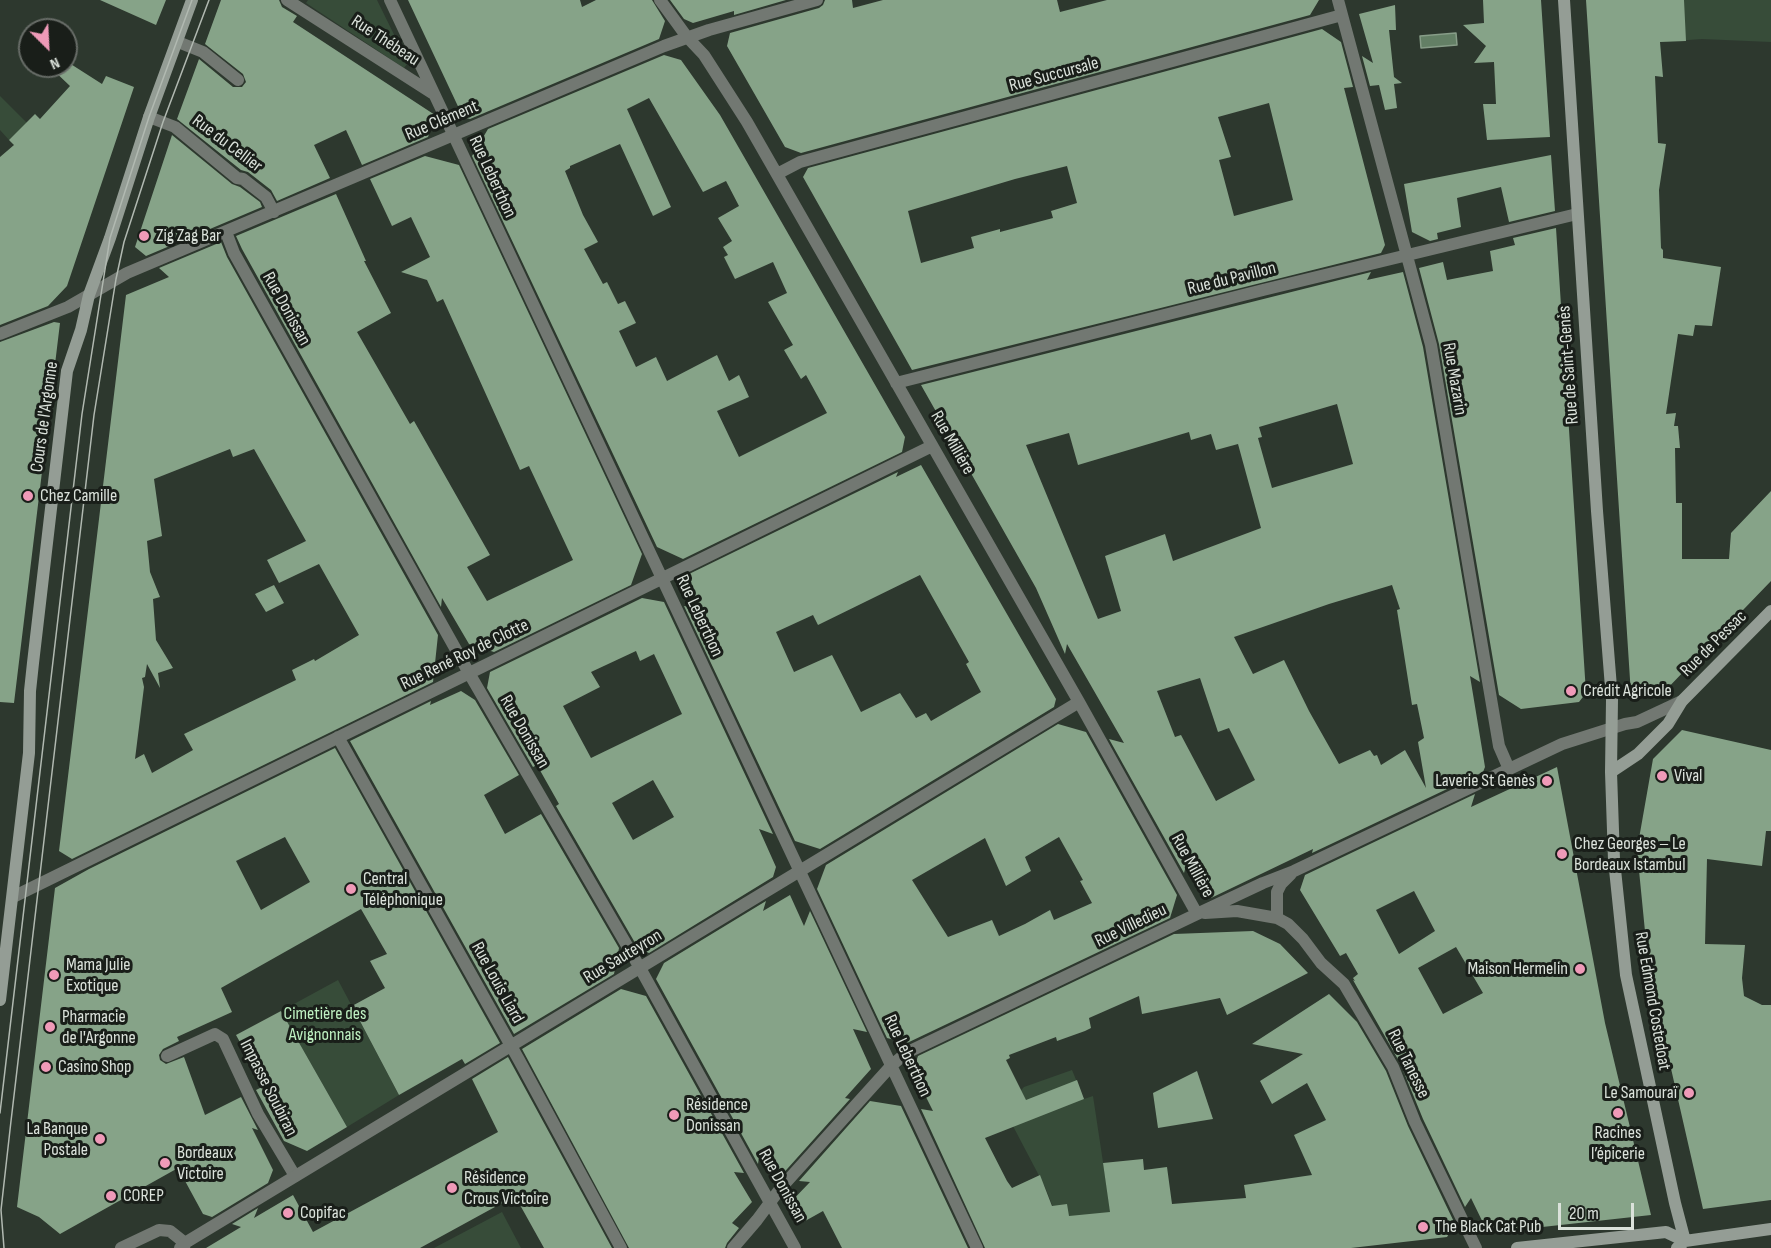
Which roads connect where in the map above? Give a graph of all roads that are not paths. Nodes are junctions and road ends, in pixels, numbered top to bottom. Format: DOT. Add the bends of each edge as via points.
graph roads {
  1 [pos="192,0"];
  2 [pos="287,0"];
  3 [pos="390,0"];
  4 [pos="660,0"];
  5 [pos="817,0"];
  6 [pos="1338,0"];
  7 [pos="1564,0"];
  8 [pos="1342,15"];
  9 [pos="687,37"];
  10 [pos="178,42"];
  11 [pos="238,80"];
  12 [pos="433,94"];
  13 [pos="149,117"];
  14 [pos="452,136"];
  15 [pos="777,174"];
  16 [pos="274,212"];
  17 [pos="1577,214"];
  18 [pos="226,232"];
  19 [pos="1407,255"];
  20 [pos="89,295"];
  21 [pos="0,334"];
  22 [pos="896,383"];
  23 [pos="932,446"];
  24 [pos="661,578"];
  25 [pos="1771,611"];
  26 [pos="469,673"];
  27 [pos="1682,701"];
  28 [pos="1079,702"];
  29 [pos="1611,728"];
  30 [pos="338,737"];
  31 [pos="1509,769"];
  32 [pos="1611,772"];
  33 [pos="800,871"];
  34 [pos="1294,871"];
  35 [pos="13,897"];
  36 [pos="1197,914"];
  37 [pos="1277,918"];
  38 [pos="640,968"];
  39 [pos="0,1000"];
  40 [pos="511,1045"];
  41 [pos="167,1056"];
  42 [pos="891,1066"];
  43 [pos="295,1176"];
  44 [pos="770,1201"];
  45 [pos="1771,1230"];
  46 [pos="183,1246"];
  47 [pos="1683,1246"];
  48 [pos="121,1248"];
  49 [pos="621,1248"];
  50 [pos="733,1248"];
  51 [pos="795,1248"];
  52 [pos="977,1248"];
  53 [pos="1476,1248"];
  54 [pos="1517,1248"];
  1 -- 10 [label="street, Cours de l'Argonne"];
  2 -- 12 [label="street, Rue Thébeau"];
  3 -- 12 [label="street, Rue Leberthon"];
  4 -- 9 [label="street, Rue Millière"];
  5 -- 9 [label="street, Rue Clément"];
  6 -- 8 [label="street, Rue Mazarin"];
  7 -- 17 [label="street, Rue de Saint-Genès"];
  8 -- 15 [label="street, Rue Succursale" via="800,162"];
  8 -- 19 [label="street, Rue Mazarin"];
  9 -- 14 [label="street, Rue Clément"];
  9 -- 15 [label="street, Rue Millière" via="721,79"];
  10 -- 11 [label="street" via="203,52"];
  10 -- 13 [label="street, Cours de l'Argonne"];
  12 -- 14 [label="street, Rue Leberthon"];
  13 -- 16 [label="street, Rue du Cellier" via="175,127 266,197"];
  13 -- 20 [label="street, Cours de l'Argonne"];
  14 -- 16 [label="street, Rue Clément"];
  14 -- 24 [label="street, Rue Leberthon"];
  15 -- 22 [label="street, Rue Millière"];
  16 -- 18 [label="street, Rue Clément"];
  17 -- 19 [label="street, Rue du Pavillon"];
  17 -- 29 [label="street, Rue de Saint-Genès"];
  18 -- 20 [label="street, Rue Clément" via="127,273"];
  18 -- 26 [label="street, Rue Donissan" via="234,253"];
  19 -- 22 [label="street, Rue du Pavillon"];
  19 -- 31 [label="street, Rue Mazarin" via="1431,345 1499,746"];
  20 -- 21 [label="street, Rue Clément"];
  20 -- 35 [label="street, Cours de l'Argonne" via="67,371 31,682 29,753"];
  22 -- 23 [label="street, Rue Millière"];
  23 -- 24 [label="street, Rue René Roy de Clotte"];
  23 -- 28 [label="street, Rue Millière"];
  24 -- 26 [label="street, Rue René Roy de Clotte"];
  24 -- 33 [label="street, Rue Leberthon"];
  25 -- 27 [label="street, Rue de Pessac"];
  26 -- 30 [label="street, Rue René Roy de Clotte"];
  26 -- 38 [label="street, Rue Donissan"];
  27 -- 29 [label="street, Rue de Pessac" via="1637,722"];
  27 -- 32 [label="street, Rue de Pessac" via="1668,724 1638,754"];
  28 -- 33 [label="street, Rue Sauteyron"];
  28 -- 36 [label="street, Rue Millière"];
  29 -- 31 [label="street, Rue Villedieu" via="1562,744"];
  29 -- 32 [label="street, Rue Edmond Costedoat"];
  30 -- 35 [label="street, Rue René Roy de Clotte"];
  30 -- 40 [label="street, Rue Louis Liard"];
  31 -- 34 [label="street, Rue Villedieu"];
  32 -- 47 [label="street, Rue Edmond Costedoat" via="1614,861 1626,975"];
  33 -- 38 [label="street, Rue Sauteyron"];
  33 -- 42 [label="street, Rue Leberthon"];
  34 -- 36 [label="street, Rue Villedieu"];
  34 -- 37 [label="street" via="1277,892"];
  35 -- 39 [label="street, Cours de l'Argonne"];
  36 -- 37 [label="street, Rue Tanesse" via="1237,911"];
  36 -- 42 [label="street, Rue Villedieu" via="906,1053"];
  37 -- 53 [label="street, Rue Tanesse" via="1288,924 1344,984 1393,1066 1415,1122"];
  38 -- 40 [label="street, Rue Sauteyron"];
  38 -- 44 [label="street, Rue Donissan"];
  40 -- 43 [label="street, Rue Sauteyron"];
  40 -- 49 [label="street, Rue Louis Liard"];
  41 -- 43 [label="street, Impasse Soubiran" via="215,1034 223,1039 258,1114"];
  42 -- 44 [label="street, Rue Villedieu"];
  42 -- 52 [label="street, Rue Leberthon"];
  43 -- 46 [label="street, Rue Sauteyron"];
  44 -- 50 [label="street, Rue Villedieu"];
  44 -- 51 [label="street, Rue Donissan"];
  45 -- 47 [label="street"];
  46 -- 48 [label="street" via="170,1231 159,1230"];
  47 -- 54 [label="street" via="1666,1232"];
}
